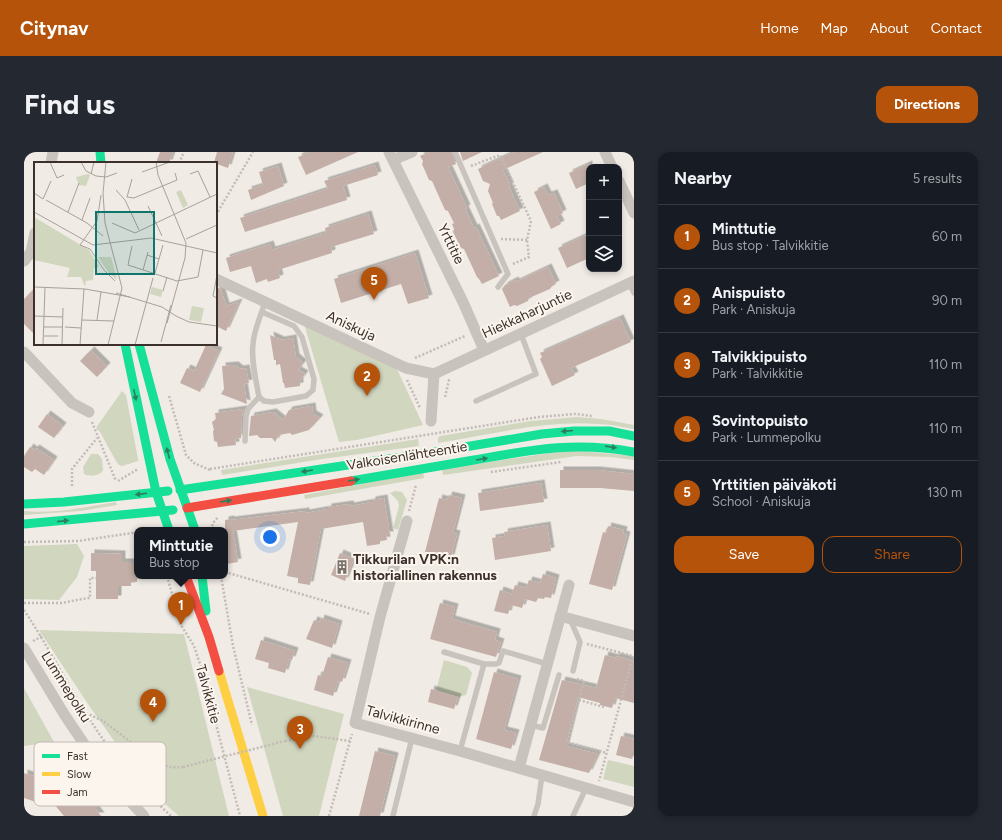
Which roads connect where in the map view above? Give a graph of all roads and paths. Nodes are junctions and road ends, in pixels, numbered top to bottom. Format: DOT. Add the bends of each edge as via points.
graph roads {
  1 [pos="53,152"];
  2 [pos="100,152"];
  3 [pos="184,152"];
  4 [pos="253,152"];
  5 [pos="412,152"];
  6 [pos="455,152"];
  7 [pos="605,152"];
  8 [pos="391,156"];
  9 [pos="51,162"];
  10 [pos="102,162"];
  11 [pos="179,162"];
  12 [pos="611,164"];
  13 [pos="463,169"];
  14 [pos="622,187"];
  15 [pos="217,213"];
  16 [pos="634,213"];
  17 [pos="34,237"];
  18 [pos="493,239"];
  19 [pos="527,240"];
  20 [pos="24,262"];
  21 [pos="505,268"];
  22 [pos="217,280"];
  23 [pos="632,282"];
  24 [pos="498,287"];
  25 [pos="634,293"];
  26 [pos="263,307"];
  27 [pos="521,334"];
  28 [pos="125,345"];
  29 [pos="139,345"];
  30 [pos="484,350"];
  31 [pos="24,352"];
  32 [pos="434,374"];
  33 [pos="456,377"];
  34 [pos="259,397"];
  35 [pos="444,400"];
  36 [pos="476,401"];
  37 [pos="89,412"];
  38 [pos="598,416"];
  39 [pos="431,421"];
  40 [pos="430,435"];
  41 [pos="634,436"];
  42 [pos="97,437"];
  43 [pos="245,441"];
  44 [pos="634,452"];
  45 [pos="429,453"];
  46 [pos="186,455"];
  47 [pos="170,459"];
  48 [pos="564,461"];
  49 [pos="150,465"];
  50 [pos="210,468"];
  51 [pos="487,473"];
  52 [pos="116,481"];
  53 [pos="109,482"];
  54 [pos="422,483"];
  55 [pos="80,485"];
  56 [pos="416,485"];
  57 [pos="67,486"];
  58 [pos="72,486"];
  59 [pos="408,486"];
  60 [pos="180,490"];
  61 [pos="156,492"];
  62 [pos="24,504"];
  63 [pos="187,508"];
  64 [pos="162,512"];
  65 [pos="219,515"];
  66 [pos="407,521"];
  67 [pos="24,524"];
  68 [pos="168,527"];
  69 [pos="194,527"];
  70 [pos="212,527"];
  71 [pos="134,533"];
  72 [pos="24,542"];
  73 [pos="228,573"];
  74 [pos="96,578"];
  75 [pos="168,579"];
  76 [pos="187,579"];
  77 [pos="202,579"];
  78 [pos="222,579"];
  79 [pos="569,585"];
  80 [pos="24,603"];
  81 [pos="24,610"];
  82 [pos="380,617"];
  83 [pos="565,617"];
  84 [pos="634,636"];
  85 [pos="209,637"];
  86 [pos="580,642"];
  87 [pos="24,648"];
  88 [pos="444,652"];
  89 [pos="484,664"];
  90 [pos="547,664"];
  91 [pos="573,671"];
  92 [pos="559,675"];
  93 [pos="579,700"];
  94 [pos="604,707"];
  95 [pos="86,713"];
  96 [pos="355,723"];
  97 [pos="531,725"];
  98 [pos="253,729"];
  99 [pos="412,738"];
  100 [pos="350,741"];
  101 [pos="83,742"];
  102 [pos="106,742"];
  103 [pos="130,742"];
  104 [pos="257,742"];
  105 [pos="259,749"];
  106 [pos="460,751"];
  107 [pos="607,753"];
  108 [pos="166,766"];
  109 [pos="519,768"];
  110 [pos="542,775"];
  111 [pos="591,789"];
  112 [pos="634,802"];
  113 [pos="134,806"];
  114 [pos="160,806"];
  115 [pos="144,816"];
  116 [pos="171,816"];
  117 [pos="240,816"];
  118 [pos="263,816"];
  119 [pos="329,816"];
  120 [pos="393,816"];
  121 [pos="534,816"];
  122 [pos="573,816"];
  1 -- 9 [label="street"];
  2 -- 10 [label="main road"];
  3 -- 11 [label="path"];
  4 -- 15 [label="path"];
  5 -- 8 [label="street"];
  6 -- 13 [label="lane"];
  7 -- 12 [label="street"];
  8 -- 30 [label="street, Yrttitie"];
  13 -- 18 [label="lane"];
  13 -- 19 [label="path" via="500,154 531,221"];
  14 -- 16 [label="street"];
  17 -- 20 [label="street"];
  18 -- 19 [label="path"];
  18 -- 21 [label="lane"];
  19 -- 21 [label="path" via="529,257"];
  21 -- 24 [label="lane" via="508,274"];
  22 -- 26 [label="street, Aniskuja"];
  23 -- 25 [label="lane"];
  23 -- 27 [label="street, Hiekkaharjuntie"];
  26 -- 32 [label="street, Aniskuja" via="406,368"];
  26 -- 34 [label="lane" via="252,351"];
  26 -- 34 [label="lane" via="294,326 302,337 314,379 313,390 306,396 272,402"];
  27 -- 30 [label="street, Hiekkaharjuntie"];
  27 -- 36 [label="lane" via="536,374"];
  28 -- 49 [label="main road, one-way"];
  47 -- 29 [label="main road, one-way"];
  30 -- 32 [label="street, Hiekkaharjuntie"];
  31 -- 37 [label="street" via="72,403"];
  32 -- 39 [label="street"];
  33 -- 35 [label="path" via="449,380"];
  34 -- 43 [label="lane" via="248,409"];
  37 -- 42 [label="path"];
  38 -- 40 [label="path" via="575,414 539,417"];
  39 -- 40 [label="path"];
  40 -- 45 [label="path"];
  40 -- 50 [label="path"];
  41 -- 45 [label="main road, Valkoisenlähteentie, one-way" via="609,431 568,431"];
  42 -- 52 [label="path"];
  42 -- 58 [label="path" via="72,469"];
  63 -- 44 [label="main road, Valkoisenlähteentie, one-way" via="544,448 575,445 610,447"];
  45 -- 60 [label="main road, Valkoisenlähteentie, one-way"];
  46 -- 47 [label="path"];
  47 -- 60 [label="main road"];
  48 -- 51 [label="path"];
  49 -- 52 [label="path"];
  49 -- 61 [label="main road"];
  52 -- 53 [label="path"];
  54 -- 56 [label="path, Valkoisenlähteentie"];
  55 -- 58 [label="path"];
  56 -- 59 [label="path, Valkoisenlähteentie"];
  56 -- 66 [label="path"];
  57 -- 58 [label="path"];
  60 -- 61 [label="main road, Valkoisenlähteentie"];
  60 -- 63 [label="main road"];
  61 -- 62 [label="main road, Valkoisenlähteentie, one-way"];
  61 -- 64 [label="main road"];
  63 -- 64 [label="main road, Valkoisenlähteentie"];
  63 -- 69 [label="main road"];
  67 -- 64 [label="main road, Valkoisenlähteentie, one-way"];
  64 -- 68 [label="main road"];
  65 -- 70 [label="path"];
  66 -- 82 [label="street, Talvikkirinne"];
  71 -- 72 [label="path" via="78,541"];
  73 -- 82 [label="path"];
  74 -- 80 [label="path" via="90,578 90,598 62,603"];
  75 -- 117 [label="path, Talvikkitie" via="181,625 194,646 201,667"];
  76 -- 85 [label="main road, Talvikkitie"];
  77 -- 85 [label="main road, Talvikkitie"];
  78 -- 98 [label="path" via="233,646"];
  79 -- 83 [label="street"];
  81 -- 95 [label="path" via="42,636"];
  82 -- 96 [label="street, Talvikkirinne"];
  83 -- 84 [label="street"];
  83 -- 86 [label="lane"];
  83 -- 90 [label="street"];
  85 -- 118 [label="main road, Talvikkitie"];
  86 -- 91 [label="lane"];
  86 -- 107 [label="path" via="633,656"];
  87 -- 101 [label="street, Lummepolku"];
  88 -- 89 [label="lane"];
  89 -- 90 [label="lane" via="499,663 503,651"];
  89 -- 106 [label="lane"];
  90 -- 97 [label="street"];
  92 -- 93 [label="path" via="584,681"];
  92 -- 97 [label="lane" via="543,728"];
  93 -- 94 [label="path"];
  93 -- 107 [label="path" via="568,742"];
  95 -- 102 [label="path"];
  95 -- 103 [label="path, bridge" via="103,721"];
  96 -- 99 [label="street, Talvikkirinne"];
  96 -- 100 [label="path"];
  97 -- 109 [label="street"];
  99 -- 106 [label="street, Talvikkirinne"];
  99 -- 120 [label="lane"];
  100 -- 108 [label="path, bridge" via="314,736 183,767"];
  100 -- 119 [label="path"];
  104 -- 105 [label="path"];
  106 -- 109 [label="street, Talvikkirinne"];
  107 -- 111 [label="path"];
  109 -- 110 [label="street, Talvikkirinne"];
  110 -- 111 [label="street, Talvikkirinne"];
  110 -- 121 [label="lane"];
  111 -- 112 [label="street, Talvikkirinne"];
  111 -- 122 [label="lane"];
  113 -- 115 [label="street, Lummepolku"];
  114 -- 116 [label="path"];
}
